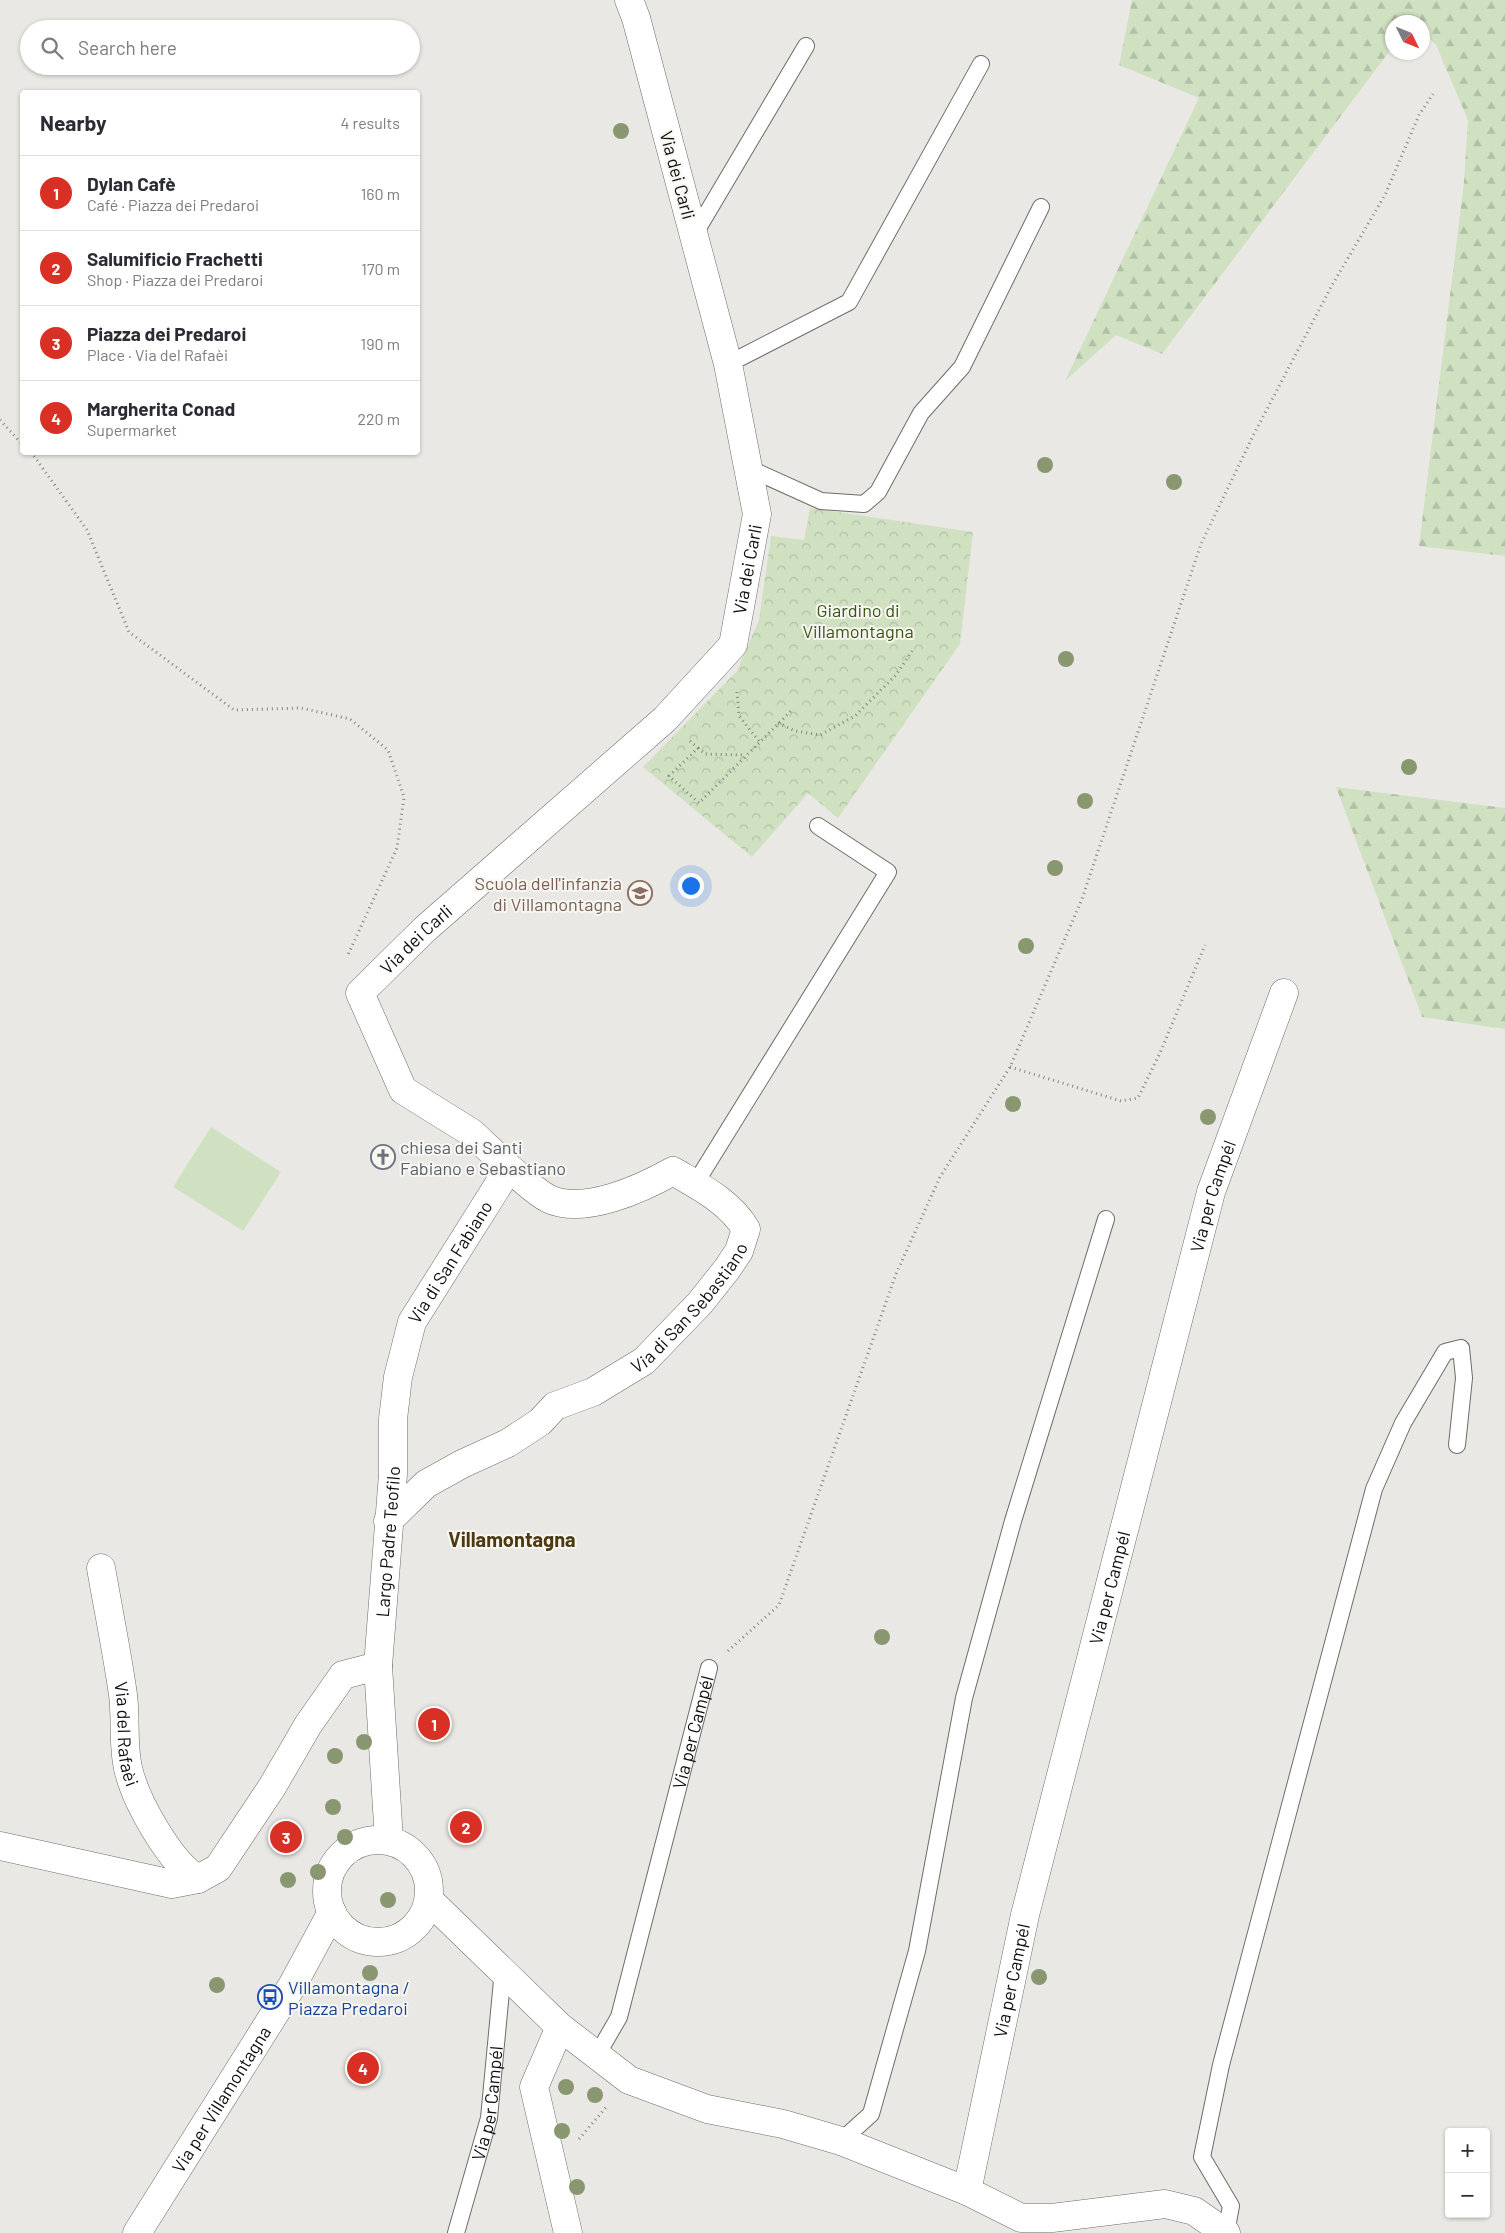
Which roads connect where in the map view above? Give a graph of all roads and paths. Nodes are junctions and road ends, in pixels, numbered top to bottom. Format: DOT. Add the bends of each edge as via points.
graph roads {
  1 [pos="629,0"];
  2 [pos="806,46"];
  3 [pos="981,64"];
  4 [pos="1433,94"];
  5 [pos="1041,207"];
  6 [pos="694,235"];
  7 [pos="728,364"];
  8 [pos="0,420"];
  9 [pos="20,442"];
  10 [pos="33,455"];
  11 [pos="748,468"];
  12 [pos="912,651"];
  13 [pos="739,686"];
  14 [pos="793,709"];
  15 [pos="778,723"];
  16 [pos="759,741"];
  17 [pos="684,745"];
  18 [pos="698,748"];
  19 [pos="745,755"];
  20 [pos="818,826"];
  21 [pos="1205,945"];
  22 [pos="360,993"];
  23 [pos="1284,993"];
  24 [pos="1010,1067"];
  25 [pos="509,1168"];
  26 [pos="695,1184"];
  27 [pos="1106,1219"];
  28 [pos="393,1419"];
  29 [pos="1457,1446"];
  30 [pos="388,1521"];
  31 [pos="101,1568"];
  32 [pos="378,1666"];
  33 [pos="708,1668"];
  34 [pos="389,1840"];
  35 [pos="0,1846"];
  36 [pos="198,1879"];
  37 [pos="429,1900"];
  38 [pos="332,1912"];
  39 [pos="503,1970"];
  40 [pos="560,2027"];
  41 [pos="597,2055"];
  42 [pos="629,2080"];
  43 [pos="841,2142"];
  44 [pos="553,2170"];
  45 [pos="967,2191"];
  46 [pos="137,2233"];
  47 [pos="456,2233"];
  48 [pos="568,2233"];
  49 [pos="1226,2233"];
  1 -- 6 [label="street, Via dei Carli"];
  2 -- 6 [label="lane"];
  3 -- 7 [label="lane" via="849,302"];
  4 -- 24 [label="path" via="1419,115 1386,195 1331,286 1201,544 1082,899"];
  5 -- 11 [label="lane" via="962,367 921,413 878,492 864,504 821,502"];
  6 -- 7 [label="street, Via dei Carli"];
  7 -- 11 [label="street, Via dei Carli"];
  8 -- 9 [label="path"];
  10 -- 22 [label="path" via="87,530 129,632 234,710 301,708 350,719 388,750 404,797 397,848 340,971"];
  11 -- 22 [label="street, Via dei Carli" via="757,514 733,645 665,719 425,929"];
  12 -- 15 [label="path" via="896,675 855,716 820,735 795,731"];
  13 -- 16 [label="path" via="736,695 739,716"];
  14 -- 15 [label="path"];
  15 -- 16 [label="path"];
  16 -- 19 [label="path"];
  17 -- 18 [label="path" via="691,741"];
  18 -- 19 [label="path" via="706,754"];
  18 -- 19 [label="path" via="669,776 699,803"];
  20 -- 26 [label="lane" via="888,872"];
  21 -- 24 [label="path" via="1160,1054 1138,1098 1121,1101"];
  22 -- 25 [label="street" via="403,1090 472,1133"];
  23 -- 45 [label="street, Via per Campél" via="1211,1192 1025,1915"];
  24 -- 33 [label="path" via="940,1177 896,1274 779,1605"];
  25 -- 26 [label="street, Via di San Sebastiano" via="548,1198 573,1205 635,1190 672,1171"];
  25 -- 28 [label="street, Via di San Fabiano" via="412,1322 398,1377"];
  26 -- 30 [label="street, Via di San Sebastiano" via="718,1198 737,1215 746,1229 739,1251 700,1303 644,1361 593,1392 555,1406 540,1422 508,1443 426,1484"];
  27 -- 43 [label="lane" via="1013,1520 964,1698 917,1951 872,2114"];
  28 -- 30 [label="street, Largo Padre Teofilo" via="393,1474"];
  29 -- 49 [label="lane" via="1464,1378 1461,1348 1445,1352 1403,1423 1374,1489 1334,1634 1221,2066 1202,2157 1232,2206"];
  30 -- 32 [label="street, Largo Padre Teofilo"];
  31 -- 36 [label="street, Via del Rafaèi" via="123,1691 128,1768 138,1800 159,1834 188,1873"];
  32 -- 34 [label="street, Largo Padre Teofilo"];
  32 -- 36 [label="street" via="343,1675 308,1724 272,1787 218,1868"];
  33 -- 41 [label="lane, Via per Campél" via="618,2017"];
  34 -- 37 [label="street" via="412,1852 427,1874"];
  34 -- 38 [label="street" via="371,1840 353,1846 338,1858 330,1875 327,1894"];
  35 -- 36 [label="street" via="172,1884"];
  37 -- 38 [label="street" via="421,1920 405,1934 385,1942 363,1940 344,1929"];
  37 -- 39 [label="street"];
  38 -- 46 [label="street, Via per Villamontagna" via="292,1986"];
  39 -- 40 [label="street"];
  39 -- 47 [label="lane, Via per Campél" via="490,2118"];
  40 -- 41 [label="street"];
  40 -- 44 [label="street" via="534,2087"];
  41 -- 42 [label="street"];
  42 -- 43 [label="street" via="707,2109 783,2124"];
  42 -- 44 [label="path"];
  43 -- 45 [label="street"];
  44 -- 48 [label="street"];
  45 -- 49 [label="street" via="1021,2218 1052,2218 1165,2204 1194,2211"];
}
